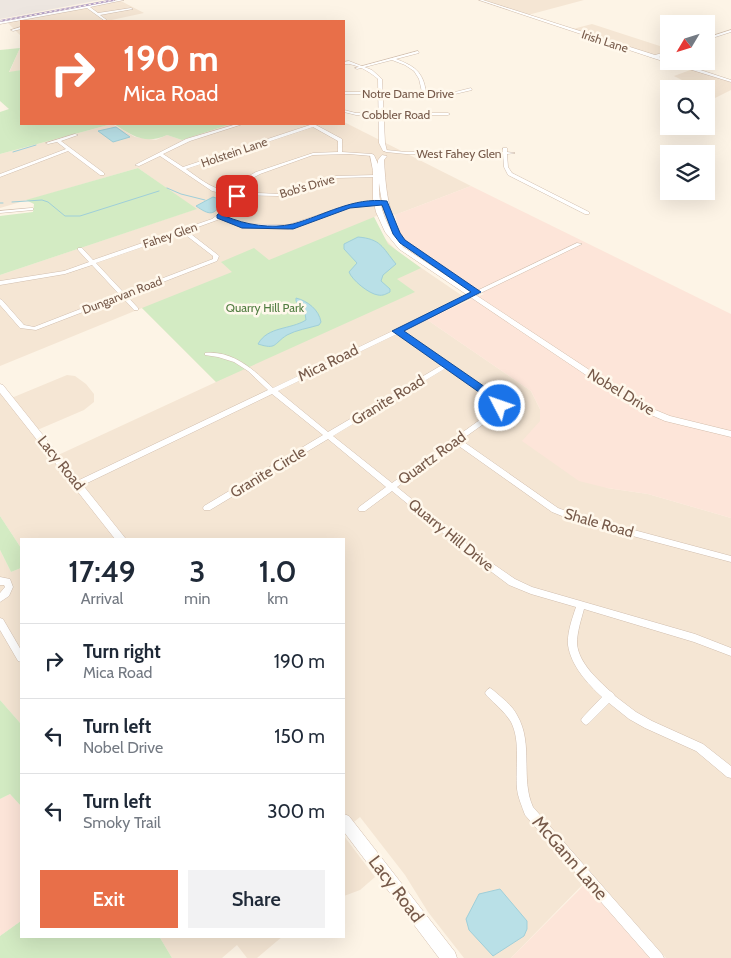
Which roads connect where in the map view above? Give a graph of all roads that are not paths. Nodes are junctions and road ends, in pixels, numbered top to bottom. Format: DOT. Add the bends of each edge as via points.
graph roads {
  1 [pos="124,0"];
  2 [pos="480,0"];
  3 [pos="88,7"];
  4 [pos="131,9"];
  5 [pos="99,14"];
  6 [pos="105,20"];
  7 [pos="0,23"];
  8 [pos="20,28"];
  9 [pos="13,30"];
  10 [pos="731,31"];
  11 [pos="715,36"];
  12 [pos="418,52"];
  13 [pos="660,55"];
  14 [pos="654,57"];
  15 [pos="394,59"];
  16 [pos="359,68"];
  17 [pos="731,81"];
  18 [pos="471,89"];
  19 [pos="345,92"];
  20 [pos="378,93"];
  21 [pos="424,93"];
  22 [pos="345,111"];
  23 [pos="378,114"];
  24 [pos="448,114"];
  25 [pos="237,125"];
  26 [pos="309,125"];
  27 [pos="314,125"];
  28 [pos="379,127"];
  29 [pos="76,135"];
  30 [pos="57,140"];
  31 [pos="48,143"];
  32 [pos="69,149"];
  33 [pos="374,151"];
  34 [pos="505,151"];
  35 [pos="340,153"];
  36 [pos="385,153"];
  37 [pos="513,153"];
  38 [pos="160,154"];
  39 [pos="137,165"];
  40 [pos="183,169"];
  41 [pos="102,174"];
  42 [pos="0,176"];
  43 [pos="376,176"];
  44 [pos="238,194"];
  45 [pos="381,203"];
  46 [pos="32,209"];
  47 [pos="0,212"];
  48 [pos="588,213"];
  49 [pos="220,217"];
  50 [pos="183,230"];
  51 [pos="579,244"];
  52 [pos="80,249"];
  53 [pos="93,262"];
  54 [pos="0,284"];
  55 [pos="474,294"];
  56 [pos="123,295"];
  57 [pos="0,301"];
  58 [pos="136,309"];
  59 [pos="523,326"];
  60 [pos="397,331"];
  61 [pos="207,354"];
  62 [pos="446,365"];
  63 [pos="0,387"];
  64 [pos="272,390"];
  65 [pos="731,427"];
  66 [pos="731,434"];
  67 [pos="329,436"];
  68 [pos="457,441"];
  69 [pos="78,484"];
  70 [pos="392,487"];
  71 [pos="207,508"];
  72 [pos="362,510"];
  73 [pos="120,538"];
  74 [pos="731,559"];
  75 [pos="0,580"];
  76 [pos="0,598"];
  77 [pos="581,605"];
  78 [pos="0,622"];
  79 [pos="731,652"];
  80 [pos="20,656"];
  81 [pos="490,693"];
  82 [pos="610,696"];
  83 [pos="586,720"];
  84 [pos="731,773"];
  85 [pos="345,822"];
  86 [pos="448,958"];
  87 [pos="658,958"];
  1 -- 3 [label="street"];
  2 -- 14 [label="street, Irish Lane"];
  3 -- 5 [label="street"];
  3 -- 7 [label="street"];
  4 -- 5 [label="street"];
  5 -- 6 [label="street"];
  8 -- 9 [label="street"];
  10 -- 11 [label="street"];
  12 -- 15 [label="street"];
  13 -- 14 [label="street"];
  14 -- 17 [label="street, Irish Lane"];
  15 -- 16 [label="street"];
  15 -- 21 [label="street" via="419,73"];
  16 -- 20 [label="street, Nobel Drive" via="378,79"];
  18 -- 21 [label="street, Notre Dame Drive" via="455,93"];
  19 -- 20 [label="street, Notre Dame Drive"];
  20 -- 21 [label="street, Notre Dame Drive"];
  20 -- 23 [label="street, Nobel Drive"];
  22 -- 23 [label="street, Cobbler Road"];
  23 -- 24 [label="street, Cobbler Road"];
  23 -- 28 [label="street, Nobel Drive"];
  25 -- 38 [label="street" via="188,140"];
  26 -- 40 [label="street, Holstein Lane"];
  27 -- 35 [label="street" via="340,140"];
  28 -- 33 [label="street, Nobel Drive"];
  28 -- 36 [label="street, Nobel Drive"];
  29 -- 30 [label="street"];
  30 -- 31 [label="street"];
  30 -- 32 [label="street"];
  32 -- 41 [label="street"];
  32 -- 42 [label="street"];
  33 -- 35 [label="street"];
  33 -- 36 [label="street"];
  33 -- 43 [label="street, Nobel Drive"];
  34 -- 36 [label="street, West Fahey Glen"];
  34 -- 37 [label="street, West Fahey Glen"];
  34 -- 48 [label="street" via="510,174"];
  35 -- 44 [label="street" via="320,153 258,173 244,182"];
  36 -- 45 [label="street, Nobel Drive" via="381,160"];
  38 -- 39 [label="street"];
  38 -- 40 [label="street, Bob's Drive"];
  40 -- 44 [label="street, Bob's Drive" via="214,190"];
  43 -- 44 [label="street, Bob's Drive" via="336,177 283,194"];
  43 -- 45 [label="street, Nobel Drive"];
  44 -- 49 [label="street"];
  45 -- 49 [label="street" via="349,206 288,227 242,226"];
  45 -- 55 [label="street, Nobel Drive" via="389,235"];
  46 -- 47 [label="street"];
  49 -- 50 [label="street, Fahey Glen"];
  50 -- 53 [label="street, Fahey Glen"];
  50 -- 56 [label="street, Dungarvan Road" via="216,258"];
  51 -- 55 [label="street, Mica Road"];
  52 -- 53 [label="street"];
  53 -- 54 [label="street, Fahey Glen" via="53,275"];
  53 -- 56 [label="street"];
  55 -- 59 [label="street, Nobel Drive"];
  55 -- 60 [label="street, Mica Road"];
  56 -- 57 [label="street, Dungarvan Road" via="34,329 22,327"];
  56 -- 58 [label="street"];
  59 -- 65 [label="street, Nobel Drive" via="649,404"];
  59 -- 66 [label="street, Nobel Drive" via="638,406 668,419"];
  60 -- 62 [label="street"];
  60 -- 64 [label="street, Mica Road"];
  61 -- 64 [label="street, Quarry Hill Drive" via="230,357 242,363"];
  62 -- 67 [label="street, Granite Road"];
  62 -- 68 [label="street, Quartz Road" via="497,400 500,406"];
  63 -- 69 [label="street, Lacy Road"];
  64 -- 67 [label="street, Quarry Hill Drive"];
  64 -- 69 [label="street, Mica Road"];
  67 -- 70 [label="street, Quarry Hill Drive"];
  67 -- 71 [label="street, Granite Circle"];
  68 -- 70 [label="street, Quartz Road"];
  68 -- 74 [label="street, Shale Road" via="555,510"];
  69 -- 73 [label="street, Lacy Road"];
  70 -- 72 [label="street, Quartz Road"];
  70 -- 77 [label="street, Quarry Hill Drive" via="512,582"];
  75 -- 76 [label="street" via="9,587"];
  77 -- 79 [label="street, Quarry Hill Drive" via="695,638"];
  77 -- 82 [label="street" via="574,628 573,648 586,673"];
  78 -- 80 [label="street"];
  81 -- 87 [label="street, McGann Lane" via="517,724 521,738 523,801 529,811"];
  82 -- 83 [label="street"];
  82 -- 84 [label="street" via="643,722 695,745"];
  85 -- 86 [label="street, Lacy Road"];
}
